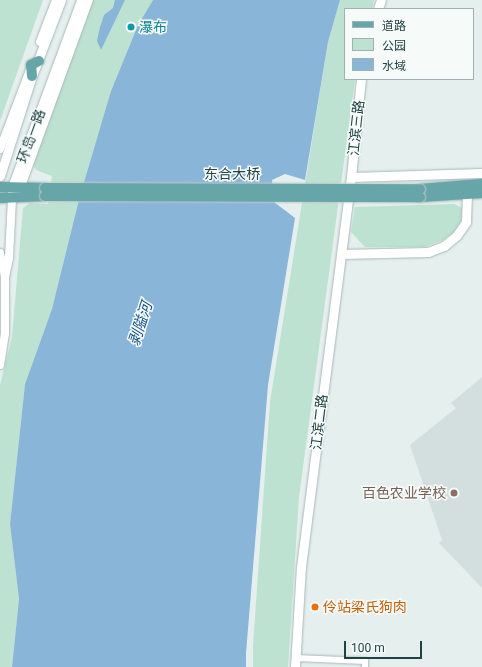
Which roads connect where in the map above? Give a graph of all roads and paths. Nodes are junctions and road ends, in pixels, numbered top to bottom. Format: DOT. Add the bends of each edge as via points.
graph roads {
  1 [pos="56,0"];
  2 [pos="61,0"];
  3 [pos="81,0"];
  4 [pos="89,0"];
  5 [pos="35,63"];
  6 [pos="32,76"];
  7 [pos="361,80"];
  8 [pos="0,149"];
  9 [pos="482,173"];
  10 [pos="0,176"];
  11 [pos="351,177"];
  12 [pos="482,184"];
  13 [pos="0,187"];
  14 [pos="15,192"];
  15 [pos="420,193"];
  16 [pos="482,193"];
  17 [pos="468,194"];
  18 [pos="0,198"];
  19 [pos="0,253"];
  20 [pos="340,254"];
  21 [pos="5,277"];
  22 [pos="0,364"];
  23 [pos="296,663"];
  24 [pos="365,667"];
  1 -- 5 [label="street"];
  2 -- 5 [label="main road"];
  3 -- 14 [label="main road, 环岛一路"];
  4 -- 14 [label="street"];
  5 -- 6 [label="main road"];
  5 -- 8 [label="street"];
  6 -- 10 [label="main road, 环岛一路"];
  7 -- 11 [label="main road, 江滨三路"];
  9 -- 11 [label="main road"];
  11 -- 20 [label="main road, 江滨二路"];
  12 -- 15 [label="main road"];
  13 -- 14 [label="main road"];
  14 -- 15 [label="main road, 东合大桥, bridge"];
  14 -- 18 [label="main road"];
  14 -- 21 [label="street, 环岛一路"];
  15 -- 17 [label="main road"];
  16 -- 17 [label="main road"];
  17 -- 20 [label="main road" via="466,222 457,236 444,246 428,252"];
  19 -- 21 [label="street, 环岛一路"];
  20 -- 23 [label="main road, 江滨二路" via="301,567"];
  21 -- 22 [label="street, 环岛一路" via="5,334"];
  23 -- 24 [label="street" via="365,661"];
}
